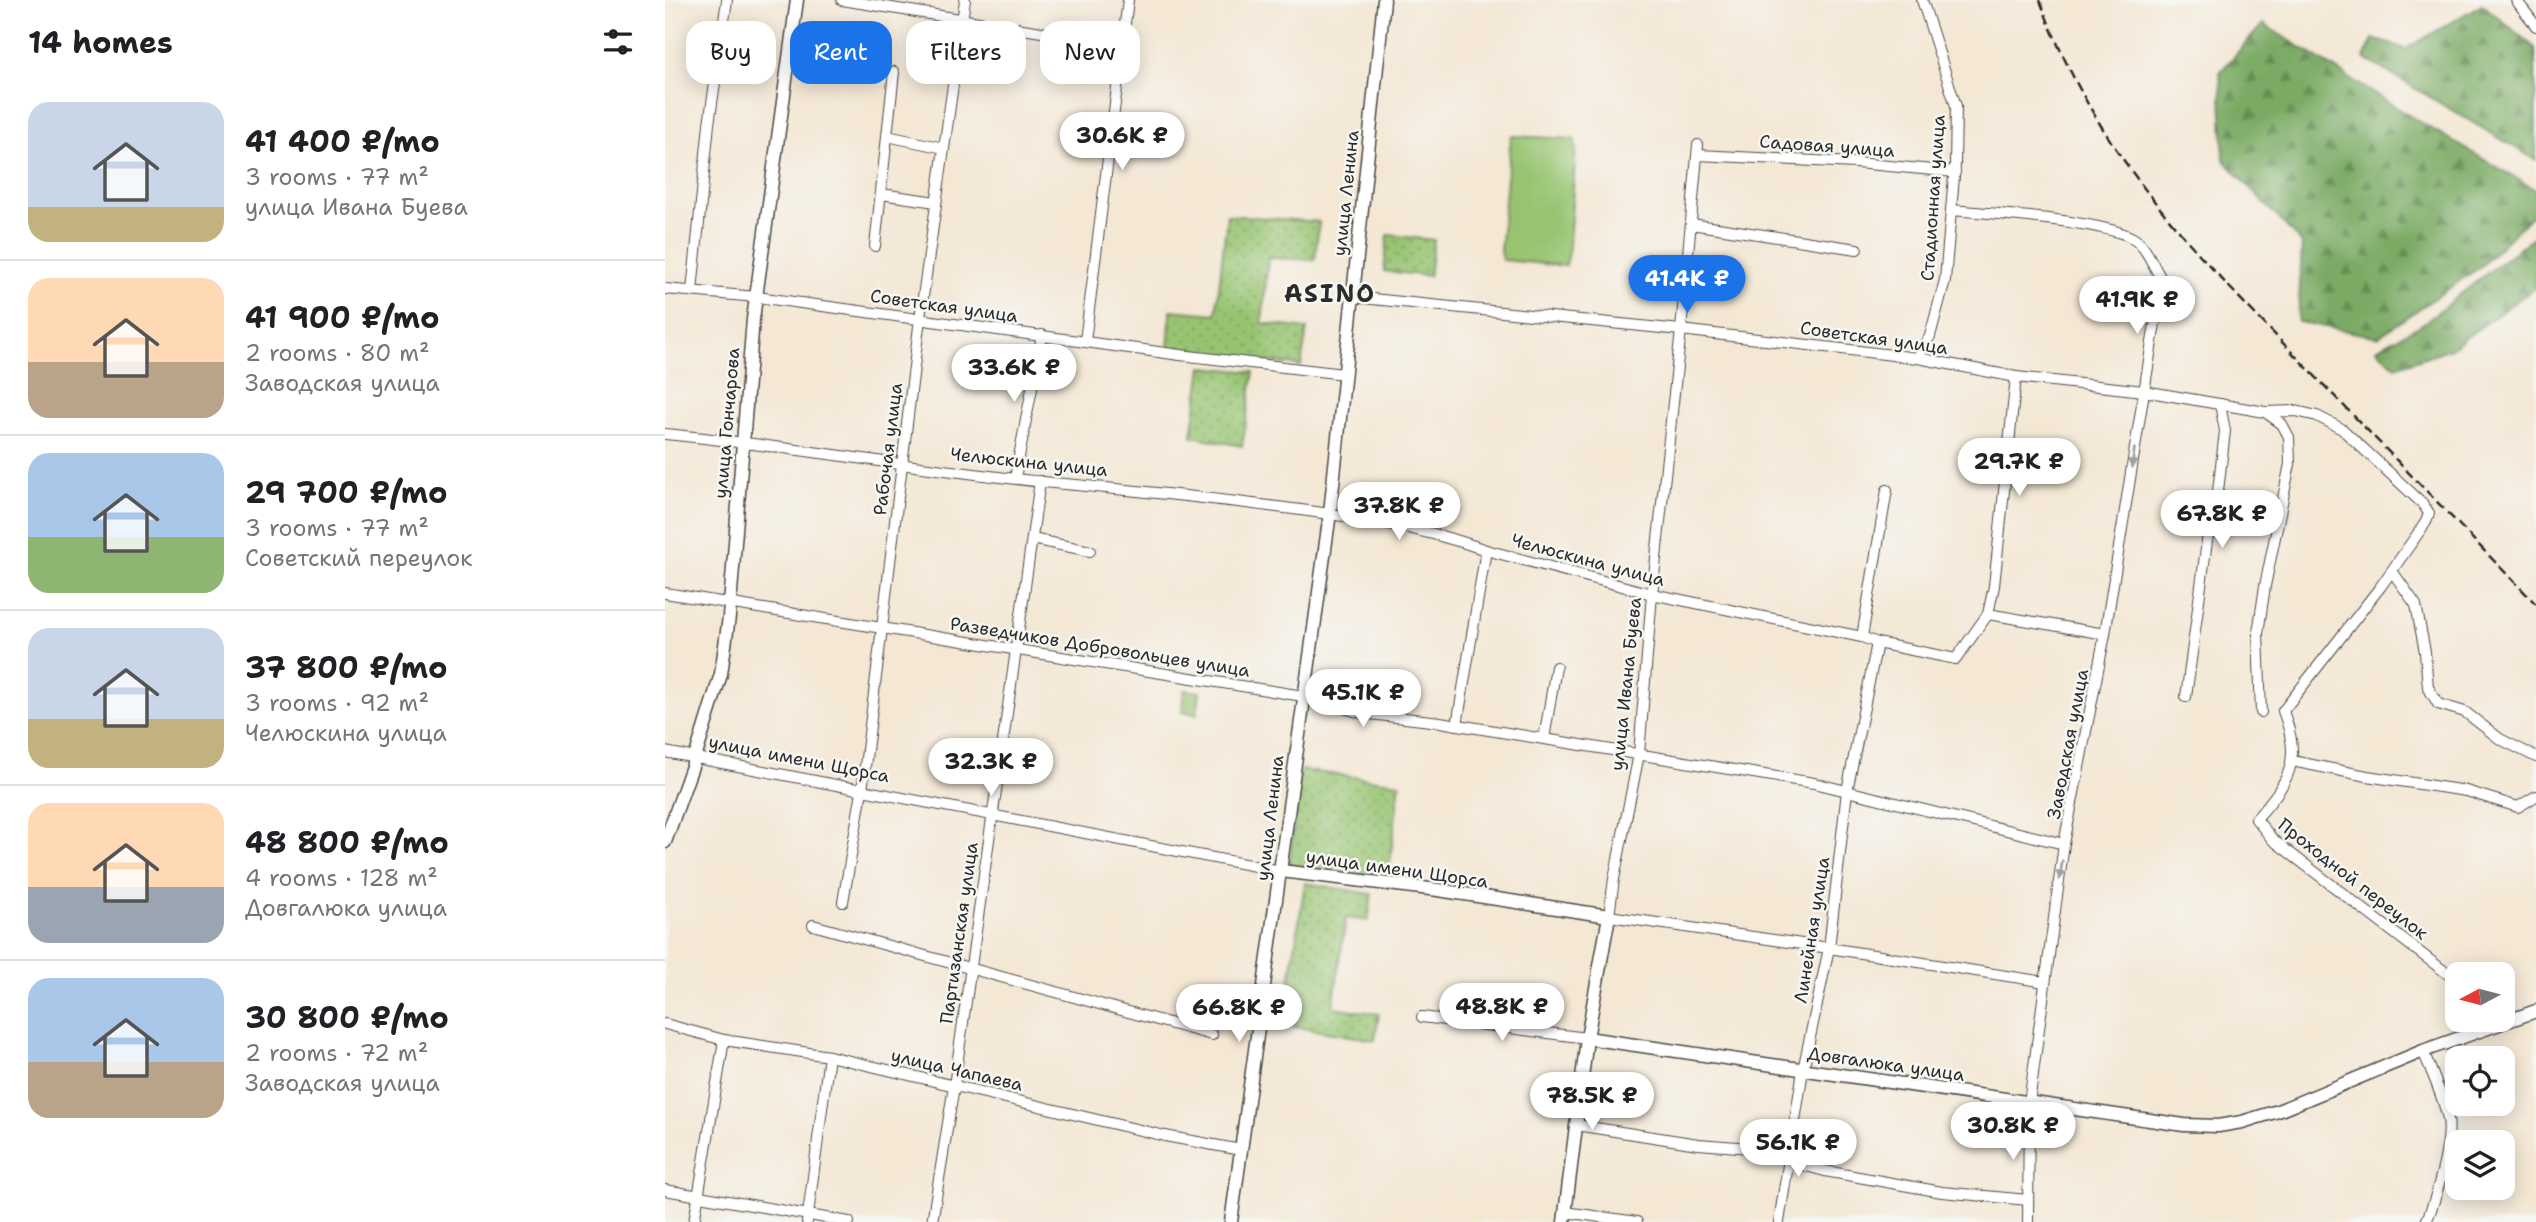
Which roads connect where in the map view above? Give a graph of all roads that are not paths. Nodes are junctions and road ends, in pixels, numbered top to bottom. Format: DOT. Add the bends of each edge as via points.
graph roads {
  1 [pos="727,0"];
  2 [pos="797,0"];
  3 [pos="842,0"];
  4 [pos="965,0"];
  5 [pos="1128,0"];
  6 [pos="1384,0"];
  7 [pos="1922,0"];
  8 [pos="2516,0"];
  9 [pos="962,21"];
  10 [pos="1125,21"];
  11 [pos="2536,26"];
  12 [pos="894,72"];
  13 [pos="953,84"];
  14 [pos="1117,84"];
  15 [pos="887,136"];
  16 [pos="944,148"];
  17 [pos="1698,150"];
  18 [pos="1955,172"];
  19 [pos="881,194"];
  20 [pos="936,202"];
  21 [pos="1951,209"];
  22 [pos="1691,224"];
  23 [pos="875,246"];
  24 [pos="1857,249"];
  25 [pos="665,289"];
  26 [pos="692,291"];
  27 [pos="757,297"];
  28 [pos="1352,297"];
  29 [pos="920,318"];
  30 [pos="1681,330"];
  31 [pos="1042,335"];
  32 [pos="1085,341"];
  33 [pos="1918,358"];
  34 [pos="1344,374"];
  35 [pos="2016,377"];
  36 [pos="2144,391"];
  37 [pos="2220,404"];
  38 [pos="2265,412"];
  39 [pos="665,434"];
  40 [pos="743,441"];
  41 [pos="902,463"];
  42 [pos="1015,478"];
  43 [pos="1040,481"];
  44 [pos="1887,490"];
  45 [pos="1330,513"];
  46 [pos="1032,539"];
  47 [pos="1486,550"];
  48 [pos="1090,551"];
  49 [pos="2392,570"];
  50 [pos="665,593"];
  51 [pos="1652,594"];
  52 [pos="730,602"];
  53 [pos="1988,614"];
  54 [pos="881,628"];
  55 [pos="2105,634"];
  56 [pos="1862,637"];
  57 [pos="1877,643"];
  58 [pos="1017,650"];
  59 [pos="1556,667"];
  60 [pos="1303,696"];
  61 [pos="2186,697"];
  62 [pos="2261,712"];
  63 [pos="1457,725"];
  64 [pos="1544,739"];
  65 [pos="665,752"];
  66 [pos="1639,754"];
  67 [pos="2536,757"];
  68 [pos="695,758"];
  69 [pos="2292,761"];
  70 [pos="862,791"];
  71 [pos="1847,791"];
  72 [pos="2536,796"];
  73 [pos="991,814"];
  74 [pos="665,842"];
  75 [pos="2064,844"];
  76 [pos="1281,872"];
  77 [pos="843,902"];
  78 [pos="1609,916"];
  79 [pos="813,925"];
  80 [pos="1829,948"];
  81 [pos="970,967"];
  82 [pos="2445,972"];
  83 [pos="2045,982"];
  84 [pos="2536,1011"];
  85 [pos="2515,1016"];
  86 [pos="1422,1017"];
  87 [pos="665,1024"];
  88 [pos="2468,1032"];
  89 [pos="1212,1035"];
  90 [pos="1587,1038"];
  91 [pos="724,1040"];
  92 [pos="2423,1052"];
  93 [pos="829,1056"];
  94 [pos="1803,1070"];
  95 [pos="954,1086"];
  96 [pos="2029,1103"];
  97 [pos="1576,1125"];
  98 [pos="1241,1150"];
  99 [pos="1790,1150"];
  100 [pos="665,1190"];
  101 [pos="699,1197"];
  102 [pos="2028,1200"];
  103 [pos="1564,1217"];
  104 [pos="807,1219"];
  105 [pos="694,1222"];
  106 [pos="849,1222"];
  107 [pos="932,1222"];
  108 [pos="1231,1222"];
  109 [pos="1637,1222"];
  110 [pos="1779,1222"];
  111 [pos="2028,1222"];
  112 [pos="2426,1222"];
  1 -- 26 [label="street"];
  2 -- 27 [label="street, улица Гончарова"];
  3 -- 9 [label="street"];
  4 -- 9 [label="street, Рабочая улица"];
  5 -- 10 [label="street"];
  6 -- 28 [label="street, улица Ленина"];
  7 -- 18 [label="street, Стадионная улица" via="1956,106"];
  8 -- 11 [label="street"];
  12 -- 15 [label="street"];
  13 -- 16 [label="street, Рабочая улица"];
  14 -- 32 [label="street"];
  15 -- 16 [label="street"];
  15 -- 19 [label="street"];
  16 -- 20 [label="street, Рабочая улица"];
  17 -- 18 [label="street, Садовая улица"];
  17 -- 22 [label="street, улица Ивана Буева"];
  18 -- 21 [label="street, Стадионная улица"];
  19 -- 20 [label="street"];
  19 -- 23 [label="street"];
  20 -- 29 [label="street, Рабочая улица"];
  21 -- 33 [label="street, Стадионная улица" via="1945,280 1930,336"];
  21 -- 36 [label="street, Заводская улица" via="2120,231 2137,241 2162,280"];
  22 -- 24 [label="street"];
  22 -- 30 [label="street, улица Ивана Буева"];
  25 -- 26 [label="street, Советская улица"];
  26 -- 27 [label="street, Советская улица"];
  27 -- 29 [label="street, Советская улица"];
  27 -- 40 [label="street, улица Гончарова"];
  28 -- 30 [label="street, Советская улица"];
  28 -- 34 [label="street, улица Ленина"];
  29 -- 31 [label="street, Советская улица"];
  29 -- 41 [label="street, Рабочая улица"];
  30 -- 33 [label="street, Советская улица"];
  30 -- 51 [label="street, улица Ивана Буева"];
  31 -- 32 [label="street, Советская улица"];
  31 -- 42 [label="street"];
  32 -- 34 [label="street, Советская улица"];
  33 -- 35 [label="street, Советская улица"];
  34 -- 45 [label="street, улица Ленина"];
  35 -- 36 [label="street, Советская улица"];
  35 -- 53 [label="street"];
  36 -- 37 [label="street, Советская улица"];
  36 -- 55 [label="street, Заводская улица, one-way"];
  37 -- 38 [label="street, Советская улица"];
  37 -- 61 [label="street" via="2225,431 2220,479"];
  38 -- 49 [label="street, Советская улица" via="2302,412 2342,429 2422,503 2429,513 2426,523"];
  38 -- 62 [label="street" via="2282,424 2289,438 2290,464 2257,633"];
  39 -- 40 [label="street, Челюскина улица"];
  40 -- 41 [label="street, Челюскина улица"];
  40 -- 52 [label="street, улица Гончарова"];
  41 -- 42 [label="street, Челюскина улица"];
  41 -- 54 [label="street, Рабочая улица"];
  42 -- 43 [label="street, Челюскина улица"];
  43 -- 45 [label="street, Челюскина улица"];
  43 -- 46 [label="street, Партизанская улица"];
  44 -- 56 [label="street"];
  45 -- 47 [label="street, Челюскина улица"];
  45 -- 60 [label="street, улица Ленина"];
  46 -- 48 [label="street"];
  46 -- 58 [label="street, Партизанская улица"];
  47 -- 51 [label="street, Челюскина улица"];
  47 -- 63 [label="street"];
  49 -- 67 [label="street" via="2416,606 2428,687 2438,704 2465,712 2500,739"];
  49 -- 69 [label="street" via="2283,711 2292,738"];
  50 -- 52 [label="street, Разведчиков Добровольцев улица"];
  51 -- 56 [label="street, Челюскина улица"];
  51 -- 66 [label="street, улица Ивана Буева"];
  52 -- 54 [label="street, Разведчиков Добровольцев улица"];
  52 -- 68 [label="street, улица Гончарова" via="721,674"];
  53 -- 55 [label="street"];
  53 -- 57 [label="street, Челюскина улица" via="1956,659"];
  54 -- 58 [label="street, Разведчиков Добровольцев улица"];
  54 -- 70 [label="street, Рабочая улица"];
  55 -- 75 [label="street, Заводская улица"];
  56 -- 57 [label="street, Челюскина улица"];
  57 -- 71 [label="street, Линейная улица"];
  58 -- 60 [label="street, Разведчиков Добровольцев улица"];
  58 -- 73 [label="street, Партизанская улица"];
  59 -- 64 [label="street"];
  60 -- 63 [label="street, Разведчиков Добровольцев улица" via="1361,713"];
  60 -- 76 [label="street, улица Ленина"];
  63 -- 64 [label="street, Разведчиков Добровольцев улица"];
  64 -- 66 [label="street, Разведчиков Добровольцев улица"];
  65 -- 68 [label="street, улица имени Щорса"];
  66 -- 71 [label="street, Разведчиков Добровольцев улица"];
  66 -- 78 [label="street, улица Ивана Буева"];
  68 -- 70 [label="street, улица имени Щорса"];
  68 -- 74 [label="street, улица Гончарова"];
  69 -- 72 [label="street" via="2466,791 2518,807"];
  69 -- 82 [label="street, Проходной переулок" via="2290,772 2256,819 2262,828"];
  70 -- 73 [label="street, улица имени Щорса"];
  70 -- 77 [label="street, Рабочая улица"];
  71 -- 75 [label="street, Разведчиков Добровольцев улица"];
  71 -- 80 [label="street, Линейная улица"];
  73 -- 76 [label="street, улица имени Щорса"];
  73 -- 81 [label="street, Партизанская улица"];
  75 -- 83 [label="street, Заводская улица, one-way"];
  76 -- 78 [label="street, улица имени Щорса"];
  76 -- 98 [label="street, улица Ленина"];
  78 -- 80 [label="street, улица имени Щорса"];
  78 -- 90 [label="street, улица Ивана Буева"];
  79 -- 81 [label="street"];
  80 -- 83 [label="street, улица имени Щорса"];
  80 -- 94 [label="street, Линейная улица"];
  81 -- 89 [label="street"];
  81 -- 95 [label="street, Партизанская улица"];
  83 -- 96 [label="street, Заводская улица"];
  84 -- 85 [label="street, Довгалюка улица"];
  86 -- 90 [label="street, Довгалюка улица"];
  87 -- 91 [label="street, улица Чапаева"];
  88 -- 92 [label="street, Довгалюка улица"];
  90 -- 94 [label="street, Довгалюка улица"];
  90 -- 97 [label="street, улица Ивана Буева"];
  91 -- 93 [label="street, улица Чапаева"];
  91 -- 101 [label="street"];
  92 -- 96 [label="street, Довгалюка улица" via="2278,1111 2218,1126"];
  92 -- 112 [label="street" via="2448,1122 2436,1195"];
  93 -- 95 [label="street, улица Чапаева"];
  93 -- 104 [label="street"];
  94 -- 96 [label="street, Довгалюка улица"];
  94 -- 99 [label="street, Линейная улица"];
  95 -- 98 [label="street, улица Чапаева"];
  95 -- 107 [label="street, Партизанская улица"];
  96 -- 102 [label="street, Заводская улица"];
  97 -- 99 [label="street" via="1698,1144"];
  97 -- 103 [label="street, улица Ивана Буева"];
  98 -- 108 [label="street, улица Ленина"];
  99 -- 102 [label="street" via="1806,1166 1825,1171 1942,1192"];
  99 -- 110 [label="street, Линейная улица"];
  100 -- 101 [label="street"];
  101 -- 104 [label="street"];
  101 -- 105 [label="street"];
  102 -- 111 [label="street, Заводская улица"];
  103 -- 109 [label="street"];
  104 -- 106 [label="street"];
}
